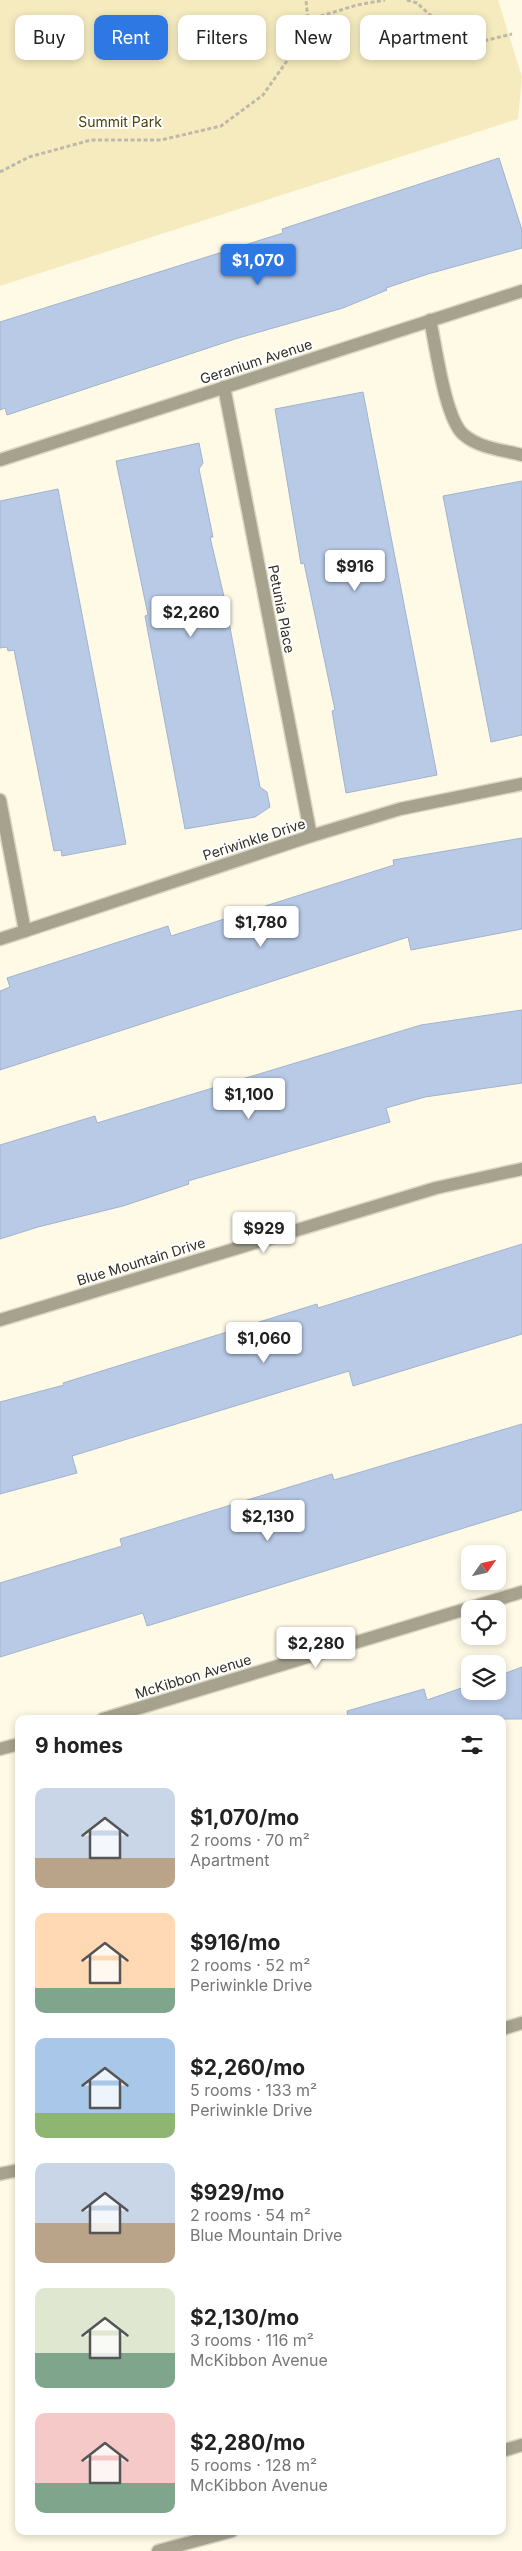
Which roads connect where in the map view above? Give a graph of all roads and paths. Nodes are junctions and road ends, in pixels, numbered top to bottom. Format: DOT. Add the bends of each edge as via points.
graph roads {
  1 [pos="306,0"];
  2 [pos="385,0"];
  3 [pos="407,0"];
  4 [pos="417,2"];
  5 [pos="308,15"];
  6 [pos="324,15"];
  7 [pos="512,34"];
  8 [pos="288,60"];
  9 [pos="0,172"];
  10 [pos="522,291"];
  11 [pos="430,320"];
  12 [pos="224,387"];
  13 [pos="522,454"];
  14 [pos="0,460"];
  15 [pos="522,784"];
  16 [pos="0,800"];
  17 [pos="311,836"];
  18 [pos="25,931"];
  19 [pos="0,939"];
  20 [pos="522,1169"];
  21 [pos="0,1320"];
  22 [pos="522,1592"];
  23 [pos="116,1715"];
  24 [pos="15,1745"];
  25 [pos="0,1749"];
  26 [pos="522,2023"];
  27 [pos="506,2027"];
  28 [pos="15,2171"];
  29 [pos="0,2174"];
  30 [pos="522,2445"];
  31 [pos="506,2450"];
  32 [pos="217,2535"];
  33 [pos="158,2551"];
  1 -- 5 [label="path"];
  2 -- 6 [label="path"];
  3 -- 4 [label="path"];
  4 -- 7 [label="path" via="440,24 474,42"];
  8 -- 9 [label="path" via="263,95 221,126 161,140 91,140 28,158"];
  10 -- 11 [label="street, Geranium Avenue"];
  11 -- 12 [label="street, Geranium Avenue"];
  11 -- 13 [label="street" via="448,406 457,428 476,443"];
  12 -- 14 [label="street, Geranium Avenue"];
  12 -- 17 [label="street, Petunia Place"];
  15 -- 17 [label="street, Periwinkle Drive" via="400,809"];
  16 -- 18 [label="street"];
  17 -- 18 [label="street, Periwinkle Drive"];
  18 -- 19 [label="street, Periwinkle Drive"];
  20 -- 21 [label="street, Blue Mountain Drive" via="436,1188"];
  22 -- 23 [label="street, McKibbon Avenue"];
  24 -- 25 [label="street"];
  26 -- 27 [label="street"];
  28 -- 29 [label="street"];
  30 -- 31 [label="street"];
  32 -- 33 [label="street"];
}
